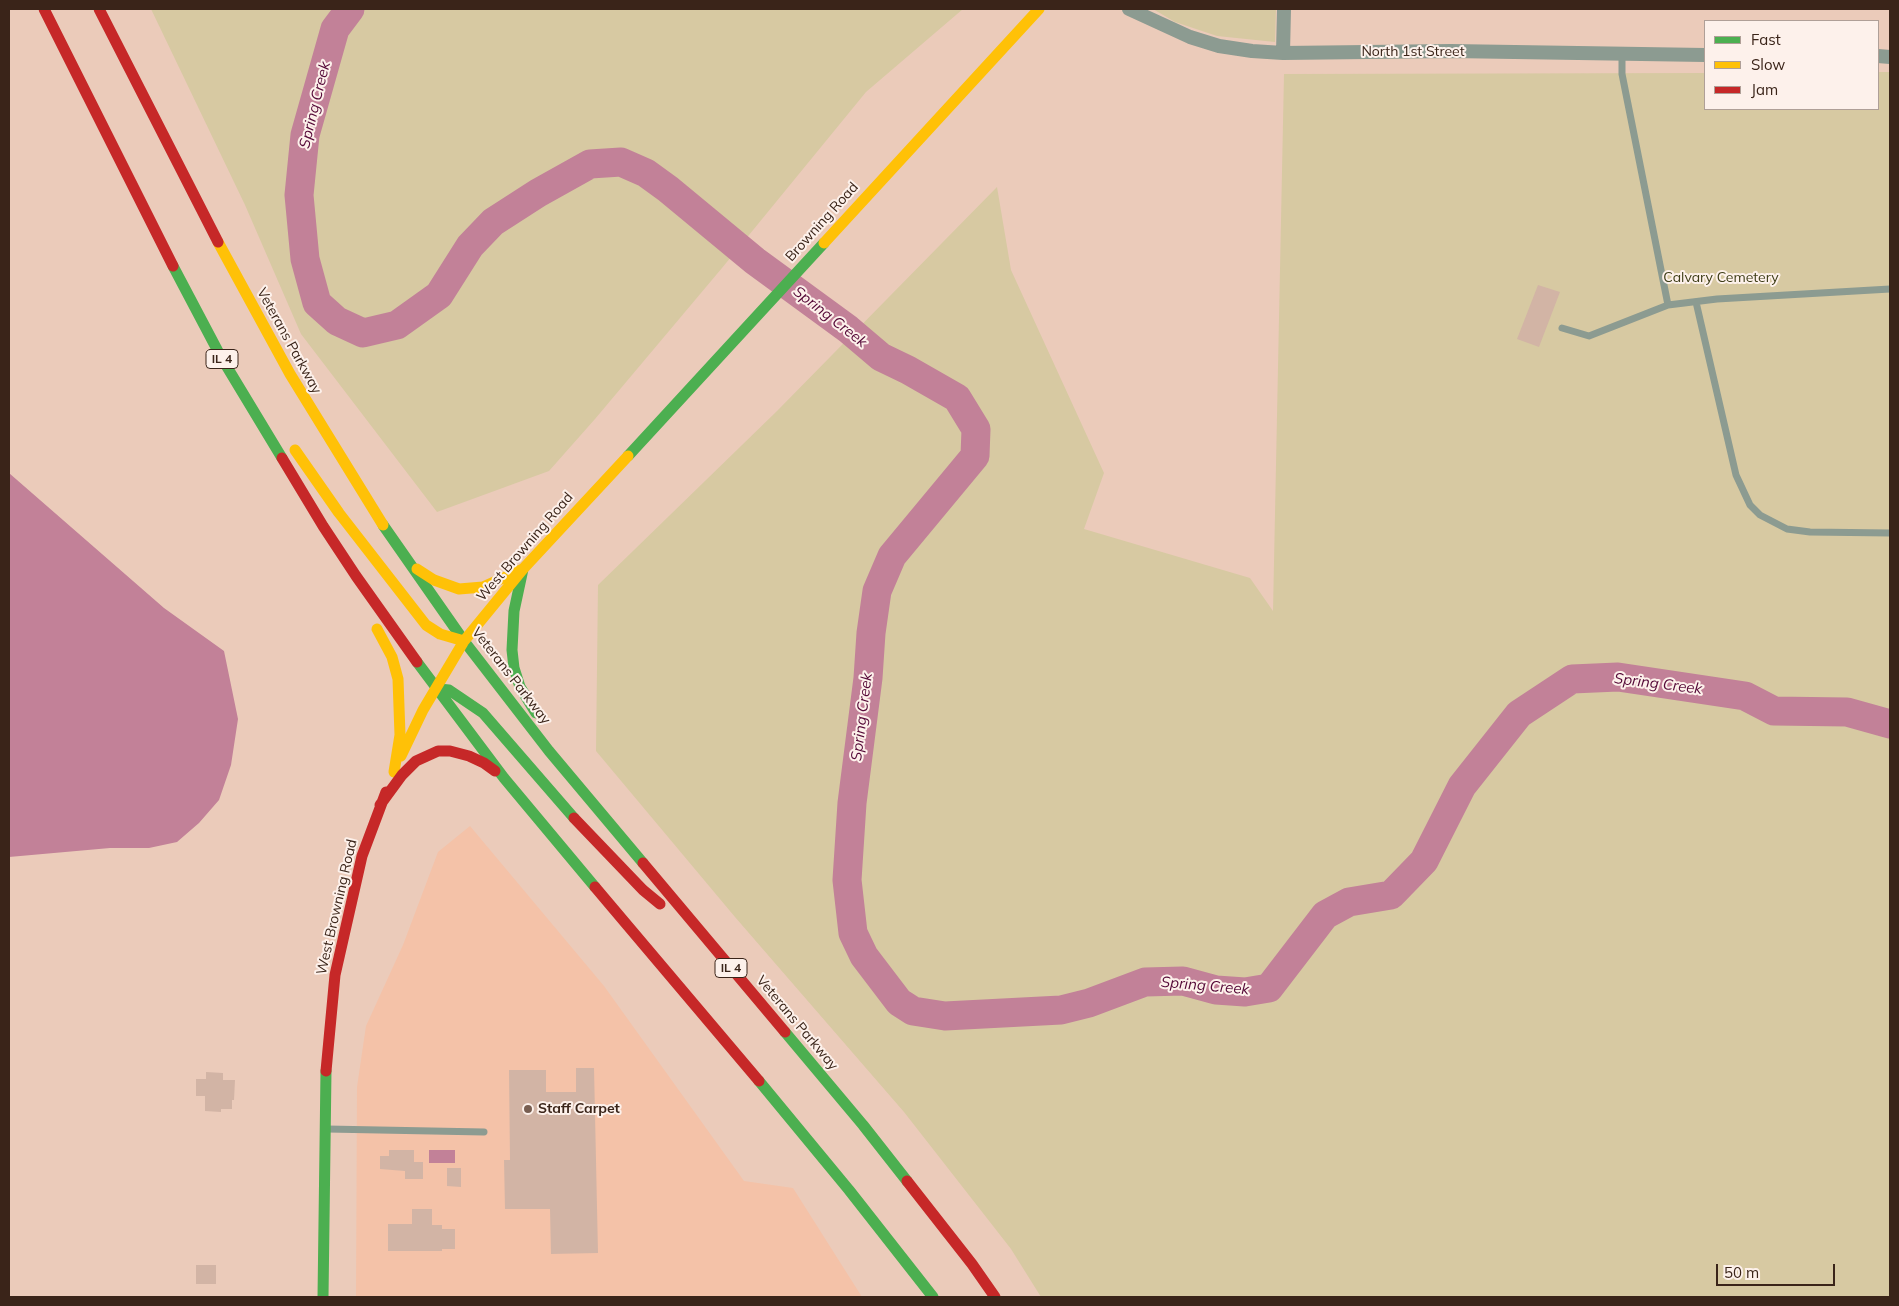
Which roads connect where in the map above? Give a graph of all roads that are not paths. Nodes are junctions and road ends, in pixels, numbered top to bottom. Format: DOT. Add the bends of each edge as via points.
graph roads {
  1 [pos="44,9"];
  2 [pos="99,9"];
  3 [pos="1039,9"];
  4 [pos="1129,9"];
  5 [pos="1284,9"];
  6 [pos="1283,53"];
  7 [pos="1622,54"];
  8 [pos="1704,55"];
  9 [pos="183,287"];
  10 [pos="1890,290"];
  11 [pos="1696,302"];
  12 [pos="1668,306"];
  13 [pos="1562,328"];
  14 [pos="242,370"];
  15 [pos="288,438"];
  16 [pos="627,456"];
  17 [pos="297,482"];
  18 [pos="300,508"];
  19 [pos="1890,533"];
  20 [pos="411,564"];
  21 [pos="523,569"];
  22 [pos="369,618"];
  23 [pos="464,641"];
  24 [pos="436,688"];
  25 [pos="545,725"];
  26 [pos="394,772"];
  27 [pos="504,778"];
  28 [pos="609,804"];
  29 [pos="380,805"];
  30 [pos="618,833"];
  31 [pos="720,954"];
  32 [pos="324,1128"];
  33 [pos="484,1132"];
  34 [pos="323,1297"];
  35 [pos="933,1297"];
  36 [pos="995,1297"];
  1 -- 9 [label="main road, IL 4"];
  2 -- 20 [label="main road, Veterans Parkway / IL 4" via="196,202 290,374 366,499"];
  3 -- 16 [label="main road, Browning Road"];
  4 -- 6 [label="street, North 1st Street" via="1190,37 1219,46"];
  5 -- 6 [label="street"];
  6 -- 7 [label="street, North 1st Street"];
  7 -- 8 [label="street, North 1st Street"];
  7 -- 12 [label="lane" via="1622,74"];
  9 -- 14 [label="main road"];
  9 -- 17 [label="main road, IL 4" via="251,410"];
  10 -- 11 [label="lane"];
  11 -- 12 [label="lane"];
  11 -- 19 [label="lane" via="1736,475 1750,505 1760,515 1787,529"];
  12 -- 13 [label="lane" via="1589,336"];
  15 -- 23 [label="main road" via="340,513 426,624 440,634"];
  16 -- 21 [label="main road, West Browning Road"];
  17 -- 18 [label="main road"];
  17 -- 24 [label="main road, IL 4" via="356,576"];
  20 -- 21 [label="main road" via="434,580 459,589 483,587"];
  20 -- 23 [label="main road, Veterans Parkway / IL 4"];
  21 -- 23 [label="main road, West Browning Road"];
  21 -- 25 [label="main road" via="512,634 514,668 520,688"];
  22 -- 26 [label="main road" via="385,642 398,679 400,735"];
  23 -- 24 [label="main road, West Browning Road"];
  23 -- 30 [label="main road, Veterans Parkway / IL 4"];
  24 -- 26 [label="main road, West Browning Road"];
  24 -- 27 [label="main road, IL 4"];
  24 -- 31 [label="main road" via="449,690 484,713 571,815 643,890"];
  26 -- 29 [label="main road, West Browning Road"];
  27 -- 29 [label="main road" via="469,756 438,751 416,761"];
  27 -- 35 [label="main road, IL 4" via="767,1090"];
  28 -- 30 [label="main road"];
  29 -- 32 [label="main road, West Browning Road" via="362,856 335,975"];
  30 -- 31 [label="main road, Veterans Parkway / IL 4"];
  31 -- 36 [label="main road, Veterans Parkway / IL 4" via="863,1125"];
  32 -- 33 [label="lane"];
  32 -- 34 [label="main road, West Browning Road"];
}
